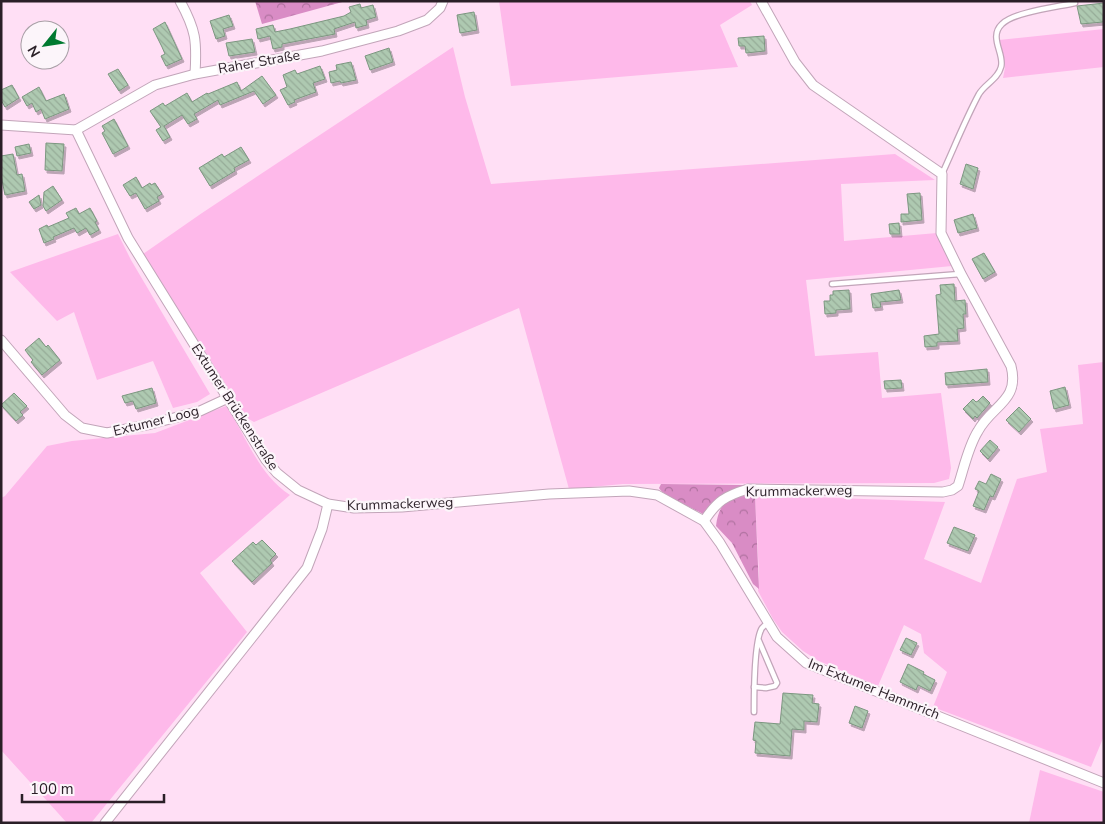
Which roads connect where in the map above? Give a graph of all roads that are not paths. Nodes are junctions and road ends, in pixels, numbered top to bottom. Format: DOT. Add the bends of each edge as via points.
graph roads {
  1 [pos="180,1"];
  2 [pos="443,1"];
  3 [pos="761,1"];
  4 [pos="1075,3"];
  5 [pos="195,74"];
  6 [pos="1,126"];
  7 [pos="76,130"];
  8 [pos="942,174"];
  9 [pos="960,274"];
  10 [pos="832,284"];
  11 [pos="1,340"];
  12 [pos="228,398"];
  13 [pos="328,504"];
  14 [pos="704,521"];
  15 [pos="768,623"];
  16 [pos="758,641"];
  17 [pos="754,687"];
  18 [pos="754,712"];
  19 [pos="1104,782"];
  20 [pos="105,823"];
  1 -- 5 [label="street" via="191,21 197,46"];
  2 -- 5 [label="street, Raher Straße" via="427,20 398,31 322,50"];
  3 -- 8 [label="street" via="795,62 814,85"];
  4 -- 8 [label="lane, Krummackerweg" via="1016,16 1000,24 996,44 1002,65 998,75 980,92"];
  5 -- 7 [label="street, Raher Straße" via="155,86"];
  6 -- 7 [label="street"];
  7 -- 12 [label="street, Extumer Brückenstraße" via="128,238"];
  8 -- 9 [label="street, Krummackerweg" via="941,233"];
  9 -- 10 [label="lane"];
  9 -- 14 [label="street, Krummackerweg" via="1011,366 1014,379 1009,394 978,429 958,486 943,492 748,489 726,496"];
  11 -- 12 [label="street, Extumer Loog" via="65,416 82,428 107,433 125,430 200,411"];
  12 -- 13 [label="street, Extumer Brückenstraße" via="277,473 298,490"];
  13 -- 14 [label="street, Krummackerweg" via="354,508 402,507 549,494 629,492 656,495"];
  13 -- 20 [label="street" via="307,568"];
  14 -- 15 [label="street, Im Extumer Hammrich"];
  15 -- 16 [label="lane" via="762,628"];
  15 -- 19 [label="street, Im Extumer Hammrich" via="777,637 806,663"];
  16 -- 17 [label="lane"];
  16 -- 17 [label="lane" via="777,682 775,686 766,688"];
  17 -- 18 [label="lane"];
}
